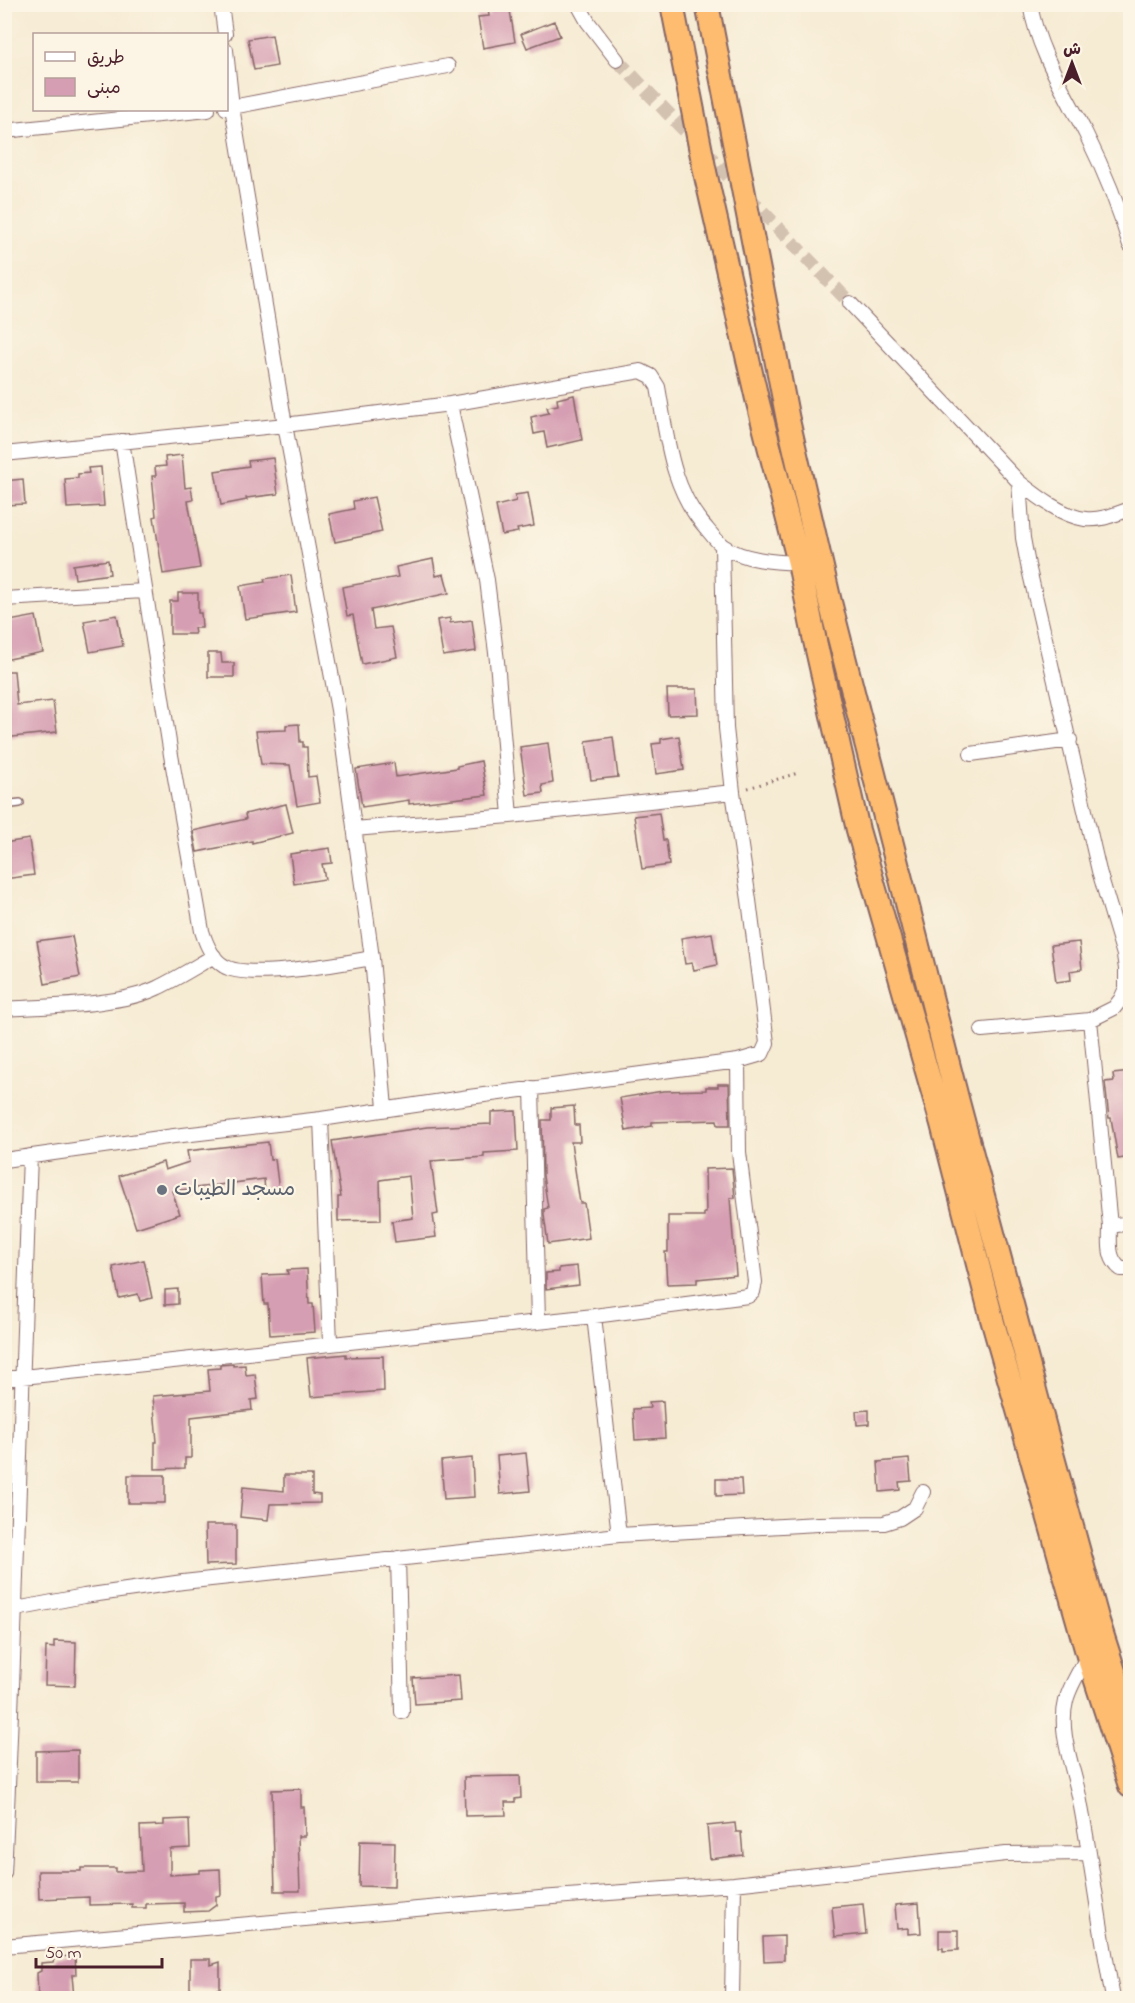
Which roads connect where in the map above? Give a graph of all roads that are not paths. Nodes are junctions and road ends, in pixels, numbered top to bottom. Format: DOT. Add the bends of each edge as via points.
graph roads {
  1 [pos="221,4"];
  2 [pos="578,4"];
  3 [pos="672,4"];
  4 [pos="707,4"];
  5 [pos="1030,4"];
  6 [pos="225,33"];
  7 [pos="617,60"];
  8 [pos="448,66"];
  9 [pos="228,88"];
  10 [pos="229,107"];
  11 [pos="198,111"];
  12 [pos="4,130"];
  13 [pos="1131,245"];
  14 [pos="850,303"];
  15 [pos="450,404"];
  16 [pos="285,424"];
  17 [pos="122,441"];
  18 [pos="4,454"];
  19 [pos="1019,482"];
  20 [pos="1131,509"];
  21 [pos="722,546"];
  22 [pos="799,563"];
  23 [pos="144,591"];
  24 [pos="4,599"];
  25 [pos="1070,740"];
  26 [pos="971,754"];
  27 [pos="733,792"];
  28 [pos="20,803"];
  29 [pos="4,805"];
  30 [pos="510,816"];
  31 [pos="354,829"];
  32 [pos="214,956"];
  33 [pos="372,958"];
  34 [pos="1128,989"];
  35 [pos="4,1009"];
  36 [pos="1090,1020"];
  37 [pos="982,1030"];
  38 [pos="738,1061"];
  39 [pos="532,1088"];
  40 [pos="385,1108"];
  41 [pos="321,1119"];
  42 [pos="30,1156"];
  43 [pos="4,1160"];
  44 [pos="1131,1223"];
  45 [pos="1110,1226"];
  46 [pos="1131,1269"];
  47 [pos="594,1316"];
  48 [pos="538,1321"];
  49 [pos="330,1343"];
  50 [pos="21,1377"];
  51 [pos="4,1379"];
  52 [pos="923,1492"];
  53 [pos="619,1535"];
  54 [pos="398,1558"];
  55 [pos="16,1609"];
  56 [pos="1088,1656"];
  57 [pos="402,1712"];
  58 [pos="1131,1721"];
  59 [pos="1131,1786"];
  60 [pos="1088,1853"];
  61 [pos="4,1873"];
  62 [pos="734,1884"];
  63 [pos="4,1946"];
  64 [pos="732,1998"];
  65 [pos="1113,1998"];
  1 -- 6 [label="street"];
  2 -- 7 [label="street"];
  3 -- 22 [label="highway" via="711,195"];
  4 -- 58 [label="highway" via="788,420 830,602 1048,1439 1097,1618"];
  5 -- 13 [label="street" via="1046,58 1115,197"];
  8 -- 10 [label="street"];
  9 -- 10 [label="street"];
  10 -- 16 [label="street"];
  11 -- 12 [label="street"];
  14 -- 19 [label="street"];
  15 -- 16 [label="street"];
  15 -- 21 [label="street" via="632,371 647,373 658,387 681,490 699,521"];
  15 -- 30 [label="street" via="487,580"];
  16 -- 17 [label="street"];
  16 -- 31 [label="street" via="327,644"];
  17 -- 18 [label="street"];
  17 -- 23 [label="street"];
  19 -- 20 [label="street" via="1060,510 1084,519"];
  19 -- 25 [label="street" via="1026,556"];
  21 -- 22 [label="street" via="757,558"];
  21 -- 27 [label="street" via="726,728"];
  22 -- 56 [label="highway" via="858,830"];
  23 -- 24 [label="street"];
  23 -- 32 [label="street" via="202,931"];
  25 -- 26 [label="street"];
  25 -- 34 [label="street" via="1099,871 1124,955"];
  27 -- 30 [label="street"];
  27 -- 38 [label="street" via="767,1043 762,1054"];
  28 -- 29 [label="lane"];
  30 -- 31 [label="street"];
  31 -- 33 [label="street"];
  32 -- 33 [label="street" via="223,966 249,973"];
  32 -- 35 [label="street" via="155,989 123,998"];
  33 -- 40 [label="street"];
  34 -- 36 [label="street" via="1114,1008"];
  36 -- 37 [label="street"];
  36 -- 45 [label="street"];
  38 -- 39 [label="street"];
  38 -- 47 [label="street" via="739,1152 753,1292 748,1296"];
  39 -- 40 [label="street"];
  39 -- 48 [label="street"];
  40 -- 41 [label="street"];
  41 -- 42 [label="street"];
  41 -- 49 [label="street"];
  42 -- 43 [label="street"];
  42 -- 50 [label="street"];
  44 -- 45 [label="street"];
  45 -- 46 [label="street" via="1113,1262 1121,1269"];
  47 -- 48 [label="street"];
  47 -- 53 [label="street"];
  48 -- 49 [label="street"];
  49 -- 50 [label="street"];
  50 -- 51 [label="street"];
  50 -- 55 [label="street"];
  52 -- 53 [label="street" via="915,1508 884,1523"];
  53 -- 54 [label="street"];
  54 -- 55 [label="street" via="183,1582"];
  54 -- 57 [label="street"];
  55 -- 61 [label="street"];
  56 -- 59 [label="highway"];
  56 -- 60 [label="street" via="1066,1702 1065,1728"];
  60 -- 62 [label="street" via="1006,1854"];
  60 -- 65 [label="street"];
  62 -- 63 [label="street"];
  62 -- 64 [label="street"];
}
